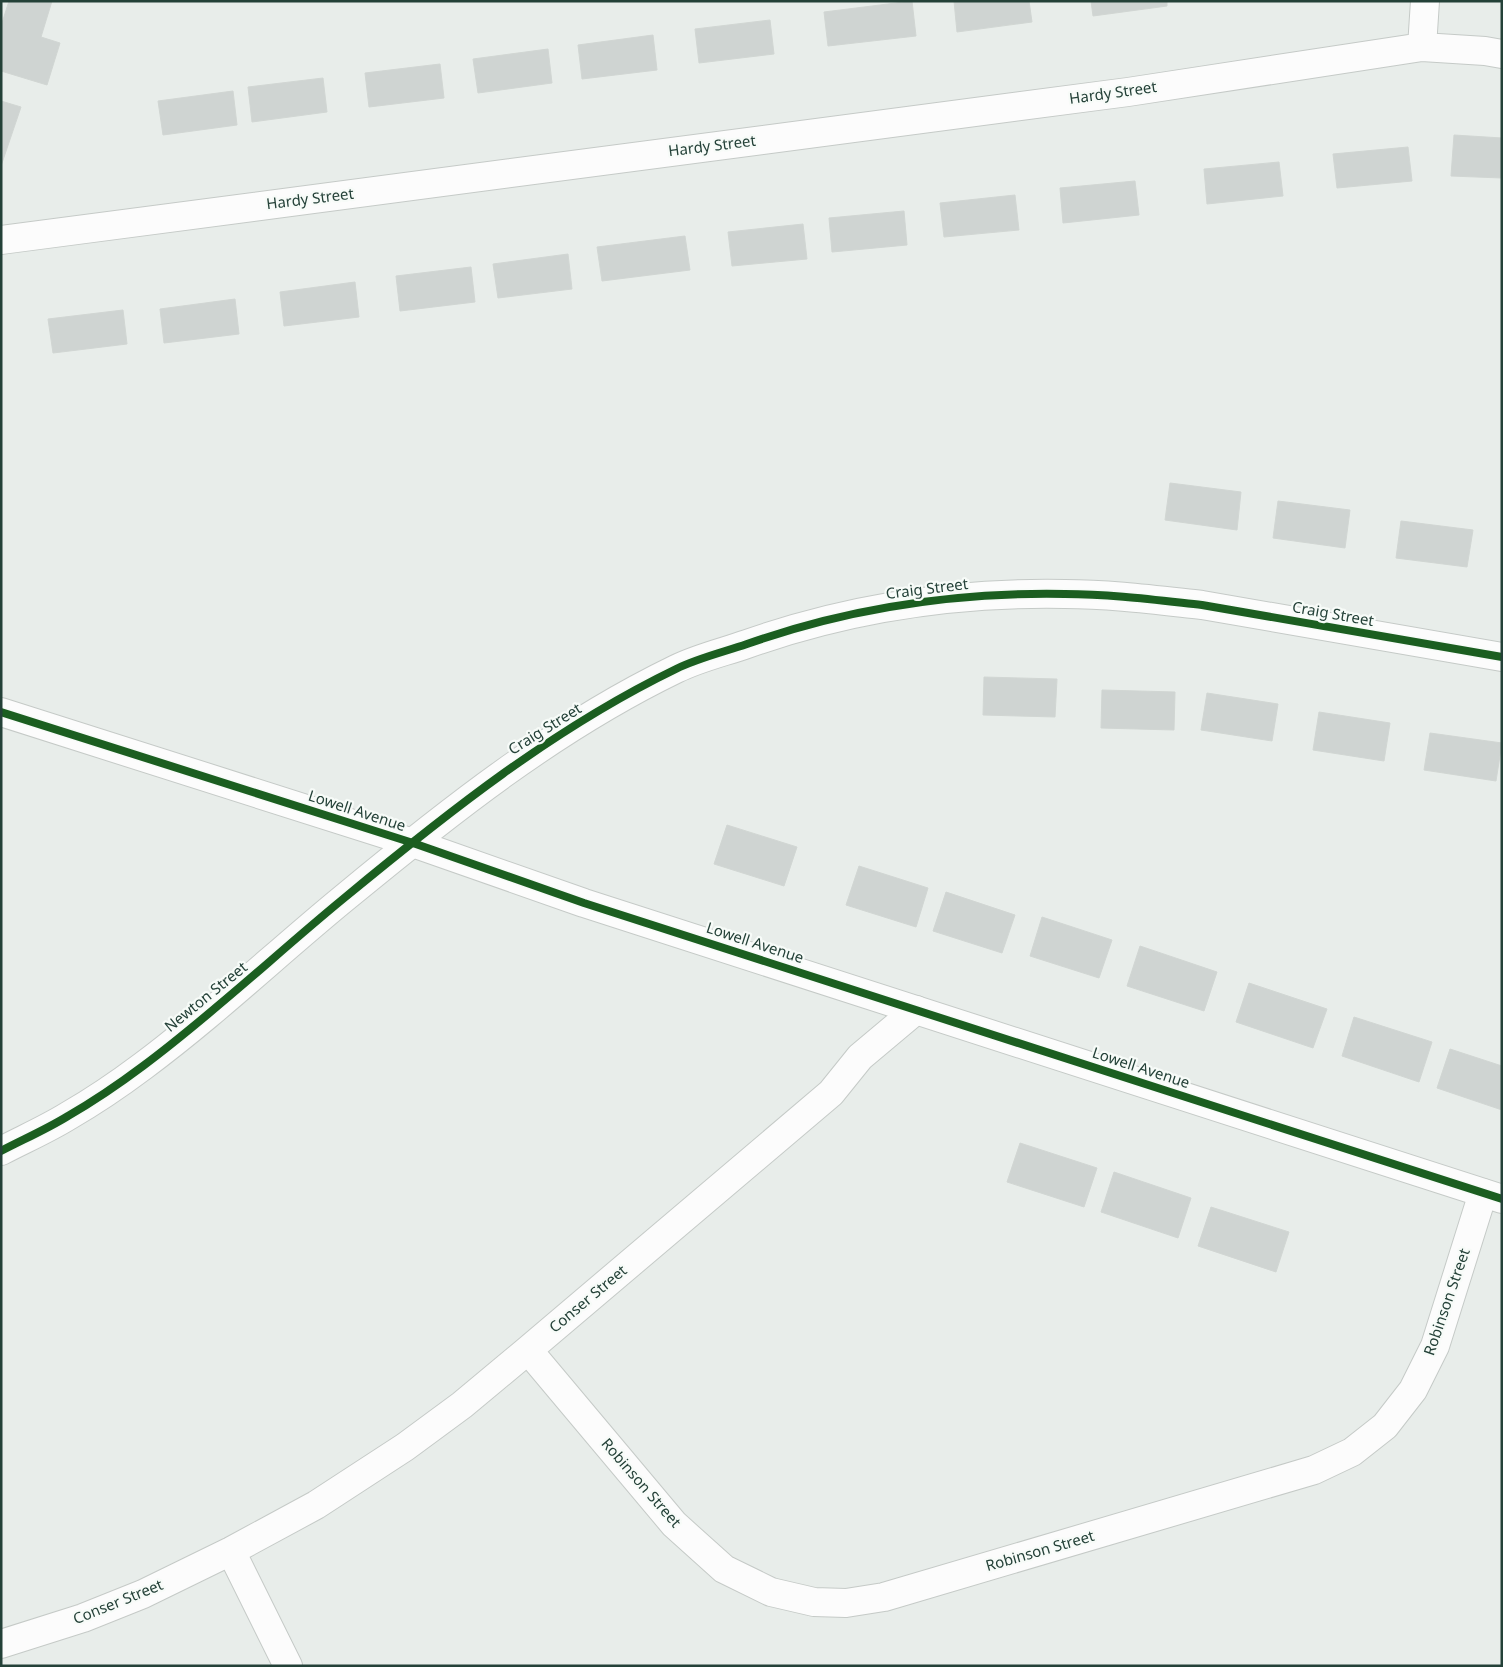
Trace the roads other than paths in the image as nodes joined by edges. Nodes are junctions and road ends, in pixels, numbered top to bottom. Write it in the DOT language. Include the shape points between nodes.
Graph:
graph roads {
  1 [pos="1425,1"];
  2 [pos="1422,47"];
  3 [pos="1502,54"];
  4 [pos="1,240"];
  5 [pos="1502,658"];
  6 [pos="1,712"];
  7 [pos="413,843"];
  8 [pos="916,1010"];
  9 [pos="1,1151"];
  10 [pos="1492,1196"];
  11 [pos="528,1350"];
  12 [pos="231,1550"];
  13 [pos="1,1644"];
  14 [pos="288,1666"];
  1 -- 2 [label="street"];
  2 -- 3 [label="street, Hardy Street"];
  2 -- 4 [label="street, Hardy Street" via="1128,92"];
  5 -- 7 [label="street, Craig Street" via="1158,600 1066,594 915,602 848,614 679,667 613,703 508,769"];
  6 -- 7 [label="street, Lowell Avenue"];
  7 -- 8 [label="street, Lowell Avenue"];
  7 -- 9 [label="street, Newton Street" via="142,1067 69,1116"];
  8 -- 10 [label="street, Lowell Avenue"];
  8 -- 11 [label="street, Conser Street" via="860,1058 831,1093"];
  10 -- 11 [label="street, Robinson Street" via="1435,1346 1413,1390 1385,1426 1352,1452 1314,1470 884,1597 846,1603 814,1602 771,1592 724,1569 674,1524"];
  11 -- 12 [label="street, Conser Street" via="405,1447 316,1505"];
  12 -- 13 [label="street, Conser Street" via="143,1594 83,1618"];
  12 -- 14 [label="street"];
}
